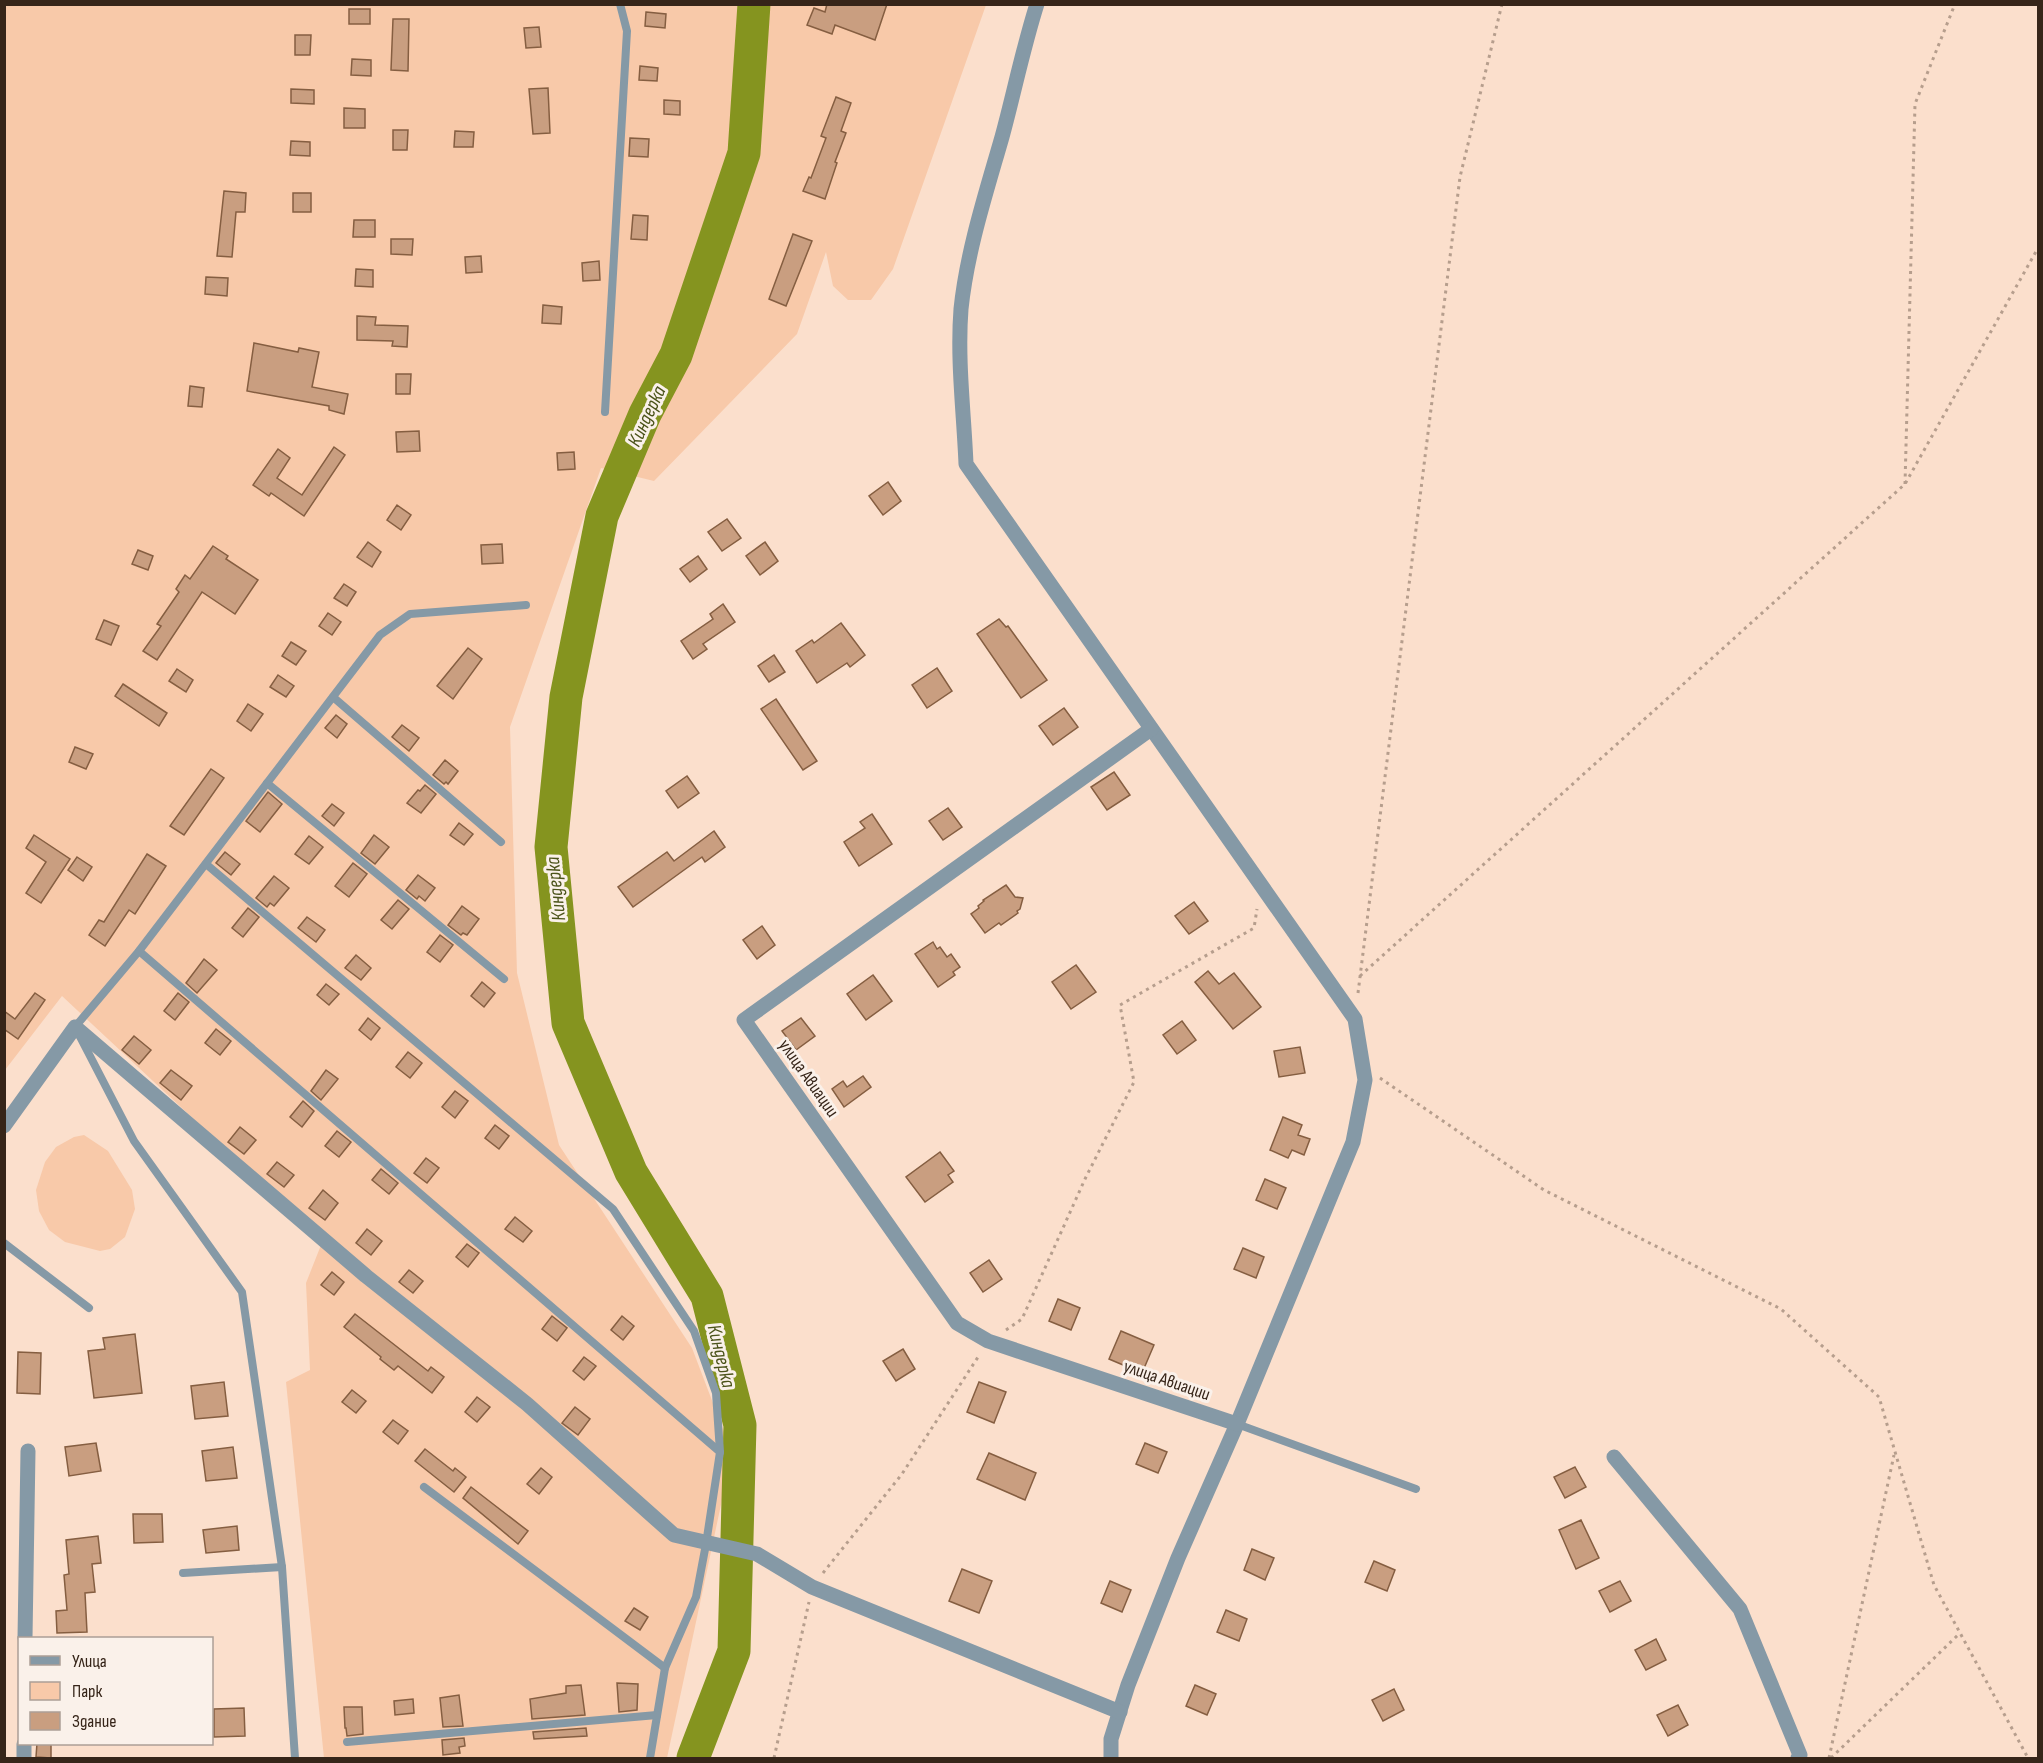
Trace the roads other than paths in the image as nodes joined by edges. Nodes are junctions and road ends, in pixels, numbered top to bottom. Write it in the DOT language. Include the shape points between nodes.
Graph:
graph roads {
  1 [pos="620,4"];
  2 [pos="1037,4"];
  3 [pos="604,412"];
  4 [pos="526,605"];
  5 [pos="333,697"];
  6 [pos="1151,729"];
  7 [pos="267,783"];
  8 [pos="501,842"];
  9 [pos="206,864"];
  10 [pos="139,951"];
  11 [pos="504,979"];
  12 [pos="75,1027"];
  13 [pos="4,1126"];
  14 [pos="4,1243"];
  15 [pos="89,1308"];
  16 [pos="1238,1424"];
  17 [pos="28,1451"];
  18 [pos="720,1452"];
  19 [pos="1614,1457"];
  20 [pos="424,1487"];
  21 [pos="1416,1489"];
  22 [pos="706,1544"];
  23 [pos="282,1567"];
  24 [pos="183,1573"];
  25 [pos="25,1637"];
  26 [pos="665,1668"];
  27 [pos="1120,1712"];
  28 [pos="657,1715"];
  29 [pos="347,1742"];
  30 [pos="294,1758"];
  31 [pos="650,1758"];
  32 [pos="1111,1758"];
  33 [pos="1798,1758"];
  1 -- 3 [label="lane" via="627,31"];
  2 -- 6 [label="street" via="975,234 961,310 966,464"];
  4 -- 5 [label="lane" via="410,614 380,635"];
  5 -- 7 [label="lane"];
  5 -- 8 [label="lane"];
  6 -- 16 [label="street" via="1355,1019 1365,1080 1353,1142"];
  6 -- 16 [label="street, улица Авиации" via="744,1020 957,1323 988,1341"];
  7 -- 9 [label="lane"];
  7 -- 11 [label="lane"];
  9 -- 10 [label="lane"];
  9 -- 18 [label="lane" via="613,1209 694,1331 716,1393"];
  10 -- 12 [label="lane"];
  10 -- 18 [label="lane"];
  12 -- 13 [label="street"];
  12 -- 22 [label="street" via="366,1276 526,1404 674,1535"];
  12 -- 23 [label="lane" via="134,1141 242,1292"];
  14 -- 15 [label="lane"];
  16 -- 21 [label="lane"];
  16 -- 27 [label="street" via="1178,1558"];
  17 -- 25 [label="street"];
  18 -- 22 [label="lane"];
  19 -- 33 [label="street" via="1740,1609"];
  20 -- 26 [label="lane"];
  22 -- 26 [label="lane" via="696,1597"];
  22 -- 27 [label="street" via="757,1554 812,1587"];
  23 -- 24 [label="lane"];
  23 -- 30 [label="lane"];
  26 -- 28 [label="lane"];
  27 -- 32 [label="street" via="1111,1739"];
  28 -- 29 [label="lane"];
  28 -- 31 [label="lane"];
}
